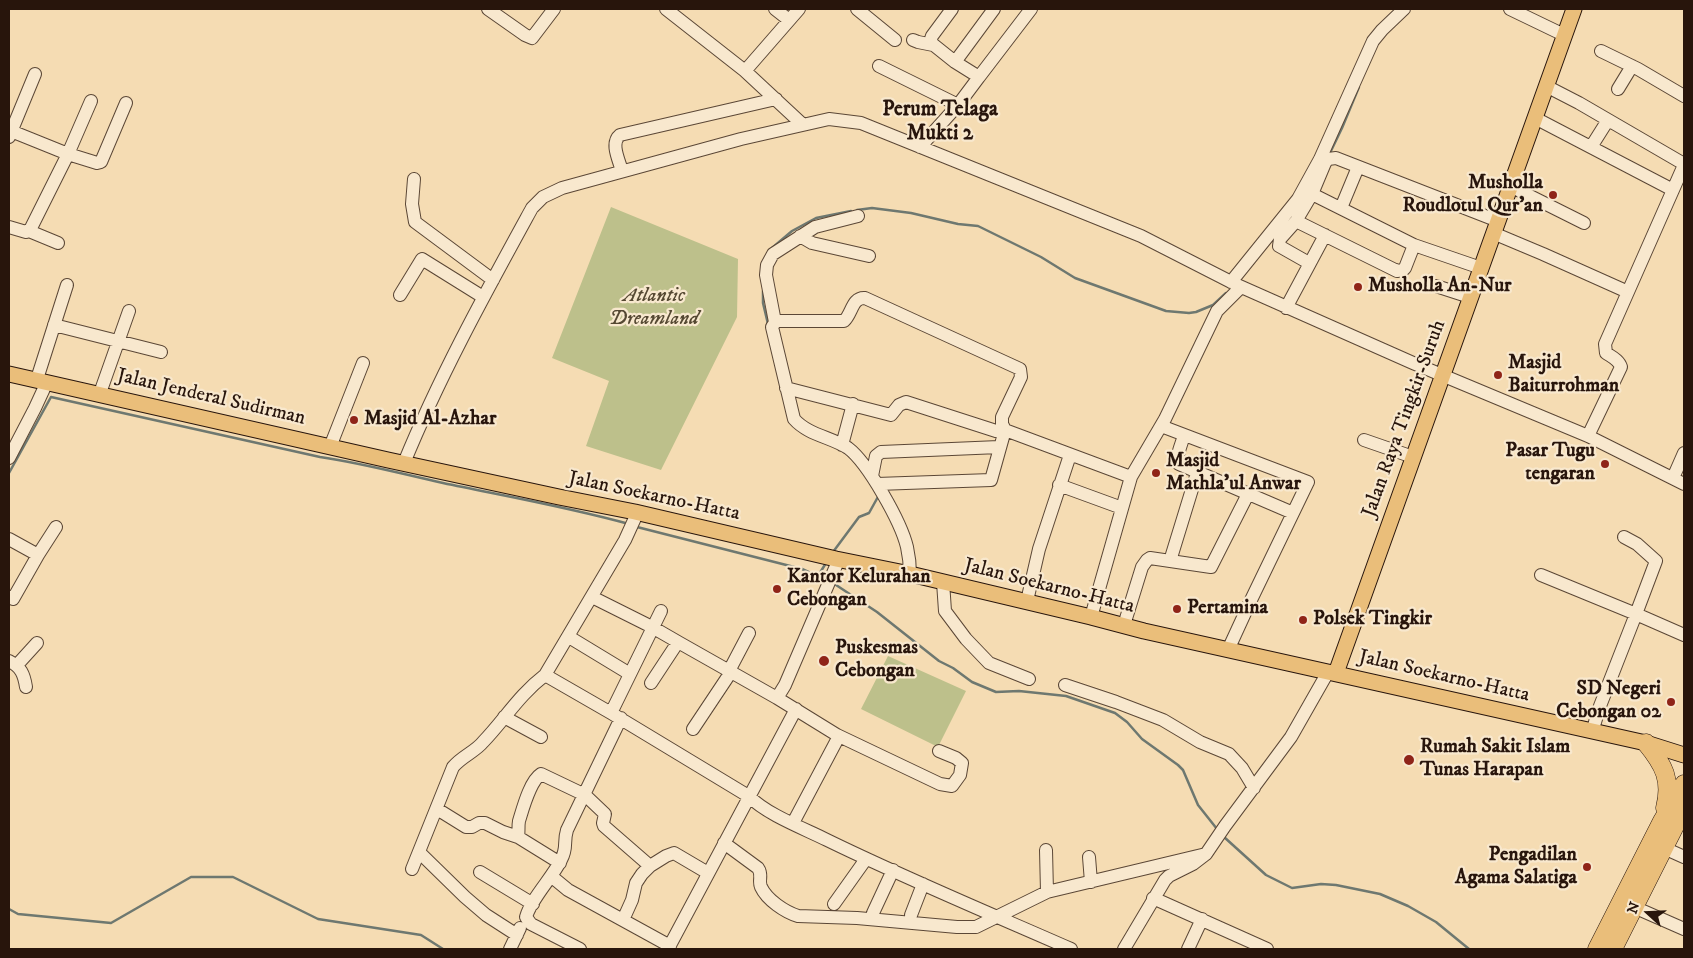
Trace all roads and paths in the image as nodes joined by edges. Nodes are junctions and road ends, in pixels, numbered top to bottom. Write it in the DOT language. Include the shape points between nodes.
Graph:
graph roads {
  1 [pos="488,9"];
  2 [pos="511,9"];
  3 [pos="554,9"];
  4 [pos="666,9"];
  5 [pos="775,9"];
  6 [pos="799,9"];
  7 [pos="857,9"];
  8 [pos="952,9"];
  9 [pos="994,9"];
  10 [pos="1031,9"];
  11 [pos="1404,9"];
  12 [pos="1510,9"];
  13 [pos="1574,9"];
  14 [pos="503,19"];
  15 [pos="789,20"];
  16 [pos="1564,35"];
  17 [pos="894,40"];
  18 [pos="913,40"];
  19 [pos="933,45"];
  20 [pos="1602,51"];
  21 [pos="955,62"];
  22 [pos="879,66"];
  23 [pos="1632,66"];
  24 [pos="745,71"];
  25 [pos="35,74"];
  26 [pos="979,77"];
  27 [pos="1546,86"];
  28 [pos="1618,89"];
  29 [pos="1684,96"];
  30 [pos="776,99"];
  31 [pos="91,101"];
  32 [pos="126,103"];
  33 [pos="958,105"];
  34 [pos="1535,118"];
  35 [pos="1608,120"];
  36 [pos="802,124"];
  37 [pos="10,134"];
  38 [pos="920,147"];
  39 [pos="1592,147"];
  40 [pos="68,154"];
  41 [pos="1684,164"];
  42 [pos="1358,167"];
  43 [pos="622,171"];
  44 [pos="414,179"];
  45 [pos="1510,186"];
  46 [pos="1678,188"];
  47 [pos="1304,200"];
  48 [pos="1341,208"];
  49 [pos="858,216"];
  50 [pos="1296,221"];
  51 [pos="1584,223"];
  52 [pos="9,226"];
  53 [pos="1496,227"];
  54 [pos="29,230"];
  55 [pos="1325,235"];
  56 [pos="800,236"];
  57 [pos="58,243"];
  58 [pos="1414,245"];
  59 [pos="868,256"];
  60 [pos="1309,263"];
  61 [pos="1481,268"];
  62 [pos="493,280"];
  63 [pos="67,285"];
  64 [pos="1236,285"];
  65 [pos="1436,286"];
  66 [pos="1628,292"];
  67 [pos="400,295"];
  68 [pos="484,297"];
  69 [pos="1470,297"];
  70 [pos="1286,308"];
  71 [pos="129,311"];
  72 [pos="774,322"];
  73 [pos="54,325"];
  74 [pos="118,342"];
  75 [pos="161,352"];
  76 [pos="363,363"];
  77 [pos="9,374"];
  78 [pos="1442,376"];
  79 [pos="42,380"];
  80 [pos="786,388"];
  81 [pos="100,393"];
  82 [pos="853,404"];
  83 [pos="1161,426"];
  84 [pos="1004,431"];
  85 [pos="1184,435"];
  86 [pos="1588,436"];
  87 [pos="1364,440"];
  88 [pos="842,445"];
  89 [pos="330,446"];
  90 [pos="999,447"];
  91 [pos="1684,453"];
  92 [pos="1070,455"];
  93 [pos="1413,457"];
  94 [pos="9,458"];
  95 [pos="404,463"];
  96 [pos="1198,473"];
  97 [pos="1131,477"];
  98 [pos="875,480"];
  99 [pos="1679,481"];
  100 [pos="1059,485"];
  101 [pos="1248,494"];
  102 [pos="1122,508"];
  103 [pos="1294,513"];
  104 [pos="635,515"];
  105 [pos="56,527"];
  106 [pos="1624,537"];
  107 [pos="9,539"];
  108 [pos="38,555"];
  109 [pos="833,558"];
  110 [pos="1170,561"];
  111 [pos="910,574"];
  112 [pos="1541,575"];
  113 [pos="943,582"];
  114 [pos="592,597"];
  115 [pos="1027,601"];
  116 [pos="10,602"];
  117 [pos="661,611"];
  118 [pos="1636,614"];
  119 [pos="1091,617"];
  120 [pos="1124,626"];
  121 [pos="652,627"];
  122 [pos="749,633"];
  123 [pos="1684,635"];
  124 [pos="569,637"];
  125 [pos="678,642"];
  126 [pos="37,643"];
  127 [pos="1228,650"];
  128 [pos="13,663"];
  129 [pos="730,671"];
  130 [pos="1332,673"];
  131 [pos="630,674"];
  132 [pos="545,675"];
  133 [pos="1030,679"];
  134 [pos="651,683"];
  135 [pos="1065,685"];
  136 [pos="26,687"];
  137 [pos="777,698"];
  138 [pos="796,709"];
  139 [pos="616,715"];
  140 [pos="504,717"];
  141 [pos="693,729"];
  142 [pos="1592,732"];
  143 [pos="837,735"];
  144 [pos="542,737"];
  145 [pos="1646,743"];
  146 [pos="938,751"];
  147 [pos="1684,755"];
  148 [pos="1684,784"];
  149 [pos="1254,788"];
  150 [pos="585,795"];
  151 [pos="750,796"];
  152 [pos="437,809"];
  153 [pos="1684,810"];
  154 [pos="1662,821"];
  155 [pos="793,823"];
  156 [pos="518,837"];
  157 [pos="724,843"];
  158 [pos="1664,848"];
  159 [pos="1046,850"];
  160 [pos="420,853"];
  161 [pos="1206,854"];
  162 [pos="1684,857"];
  163 [pos="1089,858"];
  164 [pos="866,859"];
  165 [pos="560,863"];
  166 [pos="650,866"];
  167 [pos="412,869"];
  168 [pos="892,870"];
  169 [pos="480,872"];
  170 [pos="708,873"];
  171 [pos="552,876"];
  172 [pos="1091,882"];
  173 [pos="923,884"];
  174 [pos="1047,892"];
  175 [pos="1153,898"];
  176 [pos="533,904"];
  177 [pos="834,904"];
  178 [pos="1629,904"];
  179 [pos="874,913"];
  180 [pos="911,915"];
  181 [pos="996,916"];
  182 [pos="526,917"];
  183 [pos="1202,919"];
  184 [pos="623,920"];
  185 [pos="1684,929"];
  186 [pos="517,935"];
  187 [pos="669,948"];
  188 [pos="510,949"];
  189 [pos="580,949"];
  190 [pos="1071,949"];
  191 [pos="1124,949"];
  192 [pos="1188,949"];
  193 [pos="1267,949"];
  194 [pos="1597,949"];
  195 [pos="1613,949"];
  1 -- 14 [label="street"];
  2 -- 14 [label="street"];
  3 -- 14 [label="street" via="532,38"];
  4 -- 24 [label="street"];
  5 -- 15 [label="street"];
  6 -- 15 [label="street"];
  7 -- 17 [label="street"];
  8 -- 19 [label="street" via="932,36 930,41"];
  9 -- 21 [label="street"];
  10 -- 26 [label="street"];
  11 -- 47 [label="street" via="1373,41"];
  12 -- 16 [label="street"];
  13 -- 16 [label="main road, Jalan Raya Tingkir-Suruh"];
  15 -- 24 [label="street"];
  16 -- 27 [label="main road, Jalan Raya Tingkir-Suruh"];
  18 -- 19 [label="street"];
  19 -- 21 [label="street"];
  20 -- 23 [label="street"];
  21 -- 26 [label="street"];
  22 -- 33 [label="street"];
  23 -- 28 [label="street"];
  23 -- 29 [label="street"];
  24 -- 30 [label="street"];
  25 -- 37 [label="street"];
  26 -- 33 [label="street"];
  27 -- 34 [label="main road, Jalan Raya Tingkir-Suruh"];
  27 -- 35 [label="street"];
  30 -- 36 [label="street"];
  30 -- 43 [label="street" via="620,135 615,146"];
  31 -- 40 [label="street"];
  32 -- 40 [label="street" via="101,162"];
  33 -- 38 [label="street"];
  34 -- 39 [label="street"];
  34 -- 45 [label="main road, Jalan Raya Tingkir-Suruh"];
  35 -- 39 [label="street"];
  35 -- 41 [label="street"];
  36 -- 38 [label="street" via="830,120 861,123"];
  36 -- 43 [label="street"];
  37 -- 40 [label="street"];
  38 -- 64 [label="street" via="1141,236"];
  39 -- 46 [label="street"];
  40 -- 54 [label="street"];
  41 -- 46 [label="street"];
  42 -- 47 [label="street" via="1336,158 1328,159"];
  42 -- 48 [label="street"];
  42 -- 53 [label="street"];
  43 -- 62 [label="street" via="562,188 543,197 532,208"];
  44 -- 62 [label="street" via="412,204 415,222"];
  45 -- 51 [label="street"];
  45 -- 53 [label="main road, Jalan Raya Tingkir-Suruh"];
  46 -- 66 [label="street"];
  47 -- 48 [label="street"];
  47 -- 50 [label="street"];
  47 -- 64 [label="street"];
  48 -- 58 [label="street"];
  49 -- 56 [label="street" via="815,227"];
  50 -- 55 [label="street"];
  50 -- 60 [label="street" via="1280,240 1279,246"];
  52 -- 54 [label="street" via="26,232"];
  53 -- 61 [label="main road, Jalan Raya Tingkir-Suruh"];
  53 -- 66 [label="street" via="1543,254"];
  54 -- 57 [label="street"];
  55 -- 58 [label="street" via="1400,272 1405,268"];
  55 -- 60 [label="street"];
  56 -- 59 [label="street" via="812,243"];
  56 -- 72 [label="street" via="773,254 767,266"];
  58 -- 61 [label="street"];
  60 -- 70 [label="street"];
  61 -- 69 [label="main road, Jalan Raya Tingkir-Suruh"];
  62 -- 68 [label="street"];
  63 -- 73 [label="street"];
  64 -- 70 [label="street"];
  64 -- 83 [label="street" via="1217,311"];
  65 -- 69 [label="street"];
  66 -- 86 [label="street" via="1604,350 1620,363 1620,367"];
  67 -- 68 [label="street" via="422,259"];
  68 -- 95 [label="street" via="452,356"];
  69 -- 78 [label="main road, Jalan Raya Tingkir-Suruh"];
  70 -- 78 [label="street"];
  71 -- 74 [label="street"];
  72 -- 80 [label="street" via="772,327"];
  72 -- 84 [label="street" via="844,321 861,297 1018,368 1021,377 1002,419"];
  73 -- 74 [label="street"];
  73 -- 79 [label="street"];
  74 -- 75 [label="street"];
  74 -- 81 [label="street"];
  76 -- 89 [label="street"];
  77 -- 79 [label="main road, Jalan Jenderal Sudirman"];
  78 -- 86 [label="street"];
  78 -- 93 [label="main road, Jalan Raya Tingkir-Suruh"];
  79 -- 81 [label="main road, Jalan Jenderal Sudirman"];
  79 -- 94 [label="street" via="35,408"];
  80 -- 82 [label="street"];
  80 -- 88 [label="street" via="797,422"];
  81 -- 89 [label="main road, Jalan Jenderal Sudirman"];
  82 -- 84 [label="street" via="891,415 906,402"];
  82 -- 88 [label="street"];
  83 -- 85 [label="street"];
  83 -- 97 [label="street"];
  84 -- 90 [label="street"];
  84 -- 92 [label="street"];
  85 -- 96 [label="street" via="1177,461"];
  85 -- 103 [label="street" via="1307,481"];
  86 -- 99 [label="street"];
  87 -- 93 [label="street"];
  88 -- 98 [label="street" via="856,455"];
  89 -- 95 [label="main road, Jalan Jenderal Sudirman"];
  90 -- 98 [label="street" via="881,452 876,456"];
  90 -- 98 [label="street" via="991,480"];
  91 -- 99 [label="street"];
  92 -- 97 [label="street"];
  92 -- 100 [label="street"];
  93 -- 130 [label="main road, Jalan Raya Tingkir-Suruh"];
  95 -- 104 [label="main road, Jalan Soekarno-Hatta"];
  96 -- 101 [label="street"];
  96 -- 110 [label="street"];
  97 -- 102 [label="street"];
  98 -- 111 [label="street" via="904,537"];
  100 -- 102 [label="street"];
  100 -- 115 [label="street"];
  101 -- 103 [label="street"];
  101 -- 110 [label="street" via="1212,566"];
  102 -- 119 [label="street"];
  103 -- 127 [label="street"];
  104 -- 109 [label="main road, Jalan Soekarno-Hatta"];
  104 -- 114 [label="street" via="625,540"];
  105 -- 108 [label="street"];
  106 -- 118 [label="street" via="1656,561"];
  107 -- 108 [label="street"];
  108 -- 116 [label="street"];
  109 -- 111 [label="main road, Jalan Soekarno-Hatta"];
  109 -- 137 [label="street" via="829,584"];
  110 -- 120 [label="street" via="1149,558 1144,562"];
  111 -- 113 [label="main road, Jalan Soekarno-Hatta"];
  112 -- 118 [label="street"];
  113 -- 115 [label="main road, Jalan Soekarno-Hatta"];
  113 -- 133 [label="street" via="945,611 966,638 990,663"];
  114 -- 121 [label="street"];
  114 -- 124 [label="street"];
  115 -- 119 [label="main road, Jalan Soekarno-Hatta"];
  117 -- 121 [label="street"];
  118 -- 123 [label="street"];
  118 -- 142 [label="street"];
  119 -- 120 [label="main road, Jalan Soekarno-Hatta"];
  120 -- 127 [label="main road, Jalan Soekarno-Hatta"];
  121 -- 125 [label="street"];
  121 -- 131 [label="street"];
  122 -- 129 [label="street"];
  124 -- 131 [label="street"];
  124 -- 132 [label="street"];
  125 -- 129 [label="street"];
  125 -- 134 [label="street"];
  126 -- 128 [label="street" via="24,659"];
  127 -- 130 [label="main road, Jalan Soekarno-Hatta"];
  128 -- 136 [label="street" via="24,676"];
  129 -- 137 [label="street"];
  129 -- 141 [label="street"];
  130 -- 142 [label="main road, Jalan Soekarno-Hatta"];
  130 -- 149 [label="street" via="1291,738"];
  131 -- 139 [label="street"];
  132 -- 139 [label="street"];
  132 -- 140 [label="street" via="528,688"];
  135 -- 149 [label="street" via="1163,720 1200,742 1229,754"];
  137 -- 138 [label="street"];
  138 -- 143 [label="street"];
  138 -- 151 [label="street"];
  139 -- 150 [label="street"];
  139 -- 151 [label="street"];
  140 -- 144 [label="street"];
  140 -- 152 [label="street" via="483,743 453,766"];
  142 -- 145 [label="main road, Jalan Soekarno-Hatta"];
  143 -- 146 [label="street" via="940,784 952,786 960,775 962,763"];
  143 -- 155 [label="street" via="838,740"];
  145 -- 147 [label="main road, Jalan Soekarno-Hatta"];
  145 -- 154 [label="highway" via="1668,781"];
  148 -- 154 [label="highway"];
  149 -- 161 [label="street"];
  150 -- 156 [label="street" via="541,774 524,806"];
  150 -- 165 [label="street" via="567,830 566,850"];
  150 -- 166 [label="street" via="605,814 604,826"];
  151 -- 155 [label="street"];
  151 -- 157 [label="street"];
  152 -- 156 [label="street" via="466,826 485,823"];
  152 -- 160 [label="street"];
  153 -- 158 [label="highway"];
  154 -- 178 [label="highway"];
  155 -- 164 [label="street"];
  156 -- 165 [label="street"];
  157 -- 170 [label="street"];
  157 -- 181 [label="street" via="758,868 761,887 789,914 957,927 976,927"];
  158 -- 162 [label="street"];
  158 -- 178 [label="highway"];
  159 -- 174 [label="street"];
  160 -- 167 [label="street"];
  160 -- 186 [label="street" via="486,915"];
  161 -- 172 [label="street"];
  161 -- 175 [label="street" via="1169,876"];
  163 -- 172 [label="street"];
  164 -- 168 [label="street"];
  164 -- 177 [label="street"];
  165 -- 171 [label="street"];
  166 -- 170 [label="street" via="674,853"];
  166 -- 184 [label="street" via="636,883"];
  168 -- 173 [label="street"];
  168 -- 179 [label="street"];
  169 -- 176 [label="street"];
  170 -- 187 [label="street"];
  171 -- 176 [label="street"];
  171 -- 184 [label="street" via="568,890"];
  172 -- 174 [label="street"];
  173 -- 180 [label="street"];
  173 -- 181 [label="street"];
  174 -- 181 [label="street"];
  175 -- 183 [label="street"];
  175 -- 191 [label="street"];
  176 -- 182 [label="street"];
  178 -- 185 [label="street"];
  178 -- 194 [label="highway"];
  178 -- 195 [label="highway"];
  181 -- 190 [label="street"];
  182 -- 186 [label="street"];
  182 -- 189 [label="street" via="531,924"];
  183 -- 192 [label="street"];
  183 -- 193 [label="street"];
  184 -- 187 [label="street"];
  186 -- 188 [label="street"];
}
